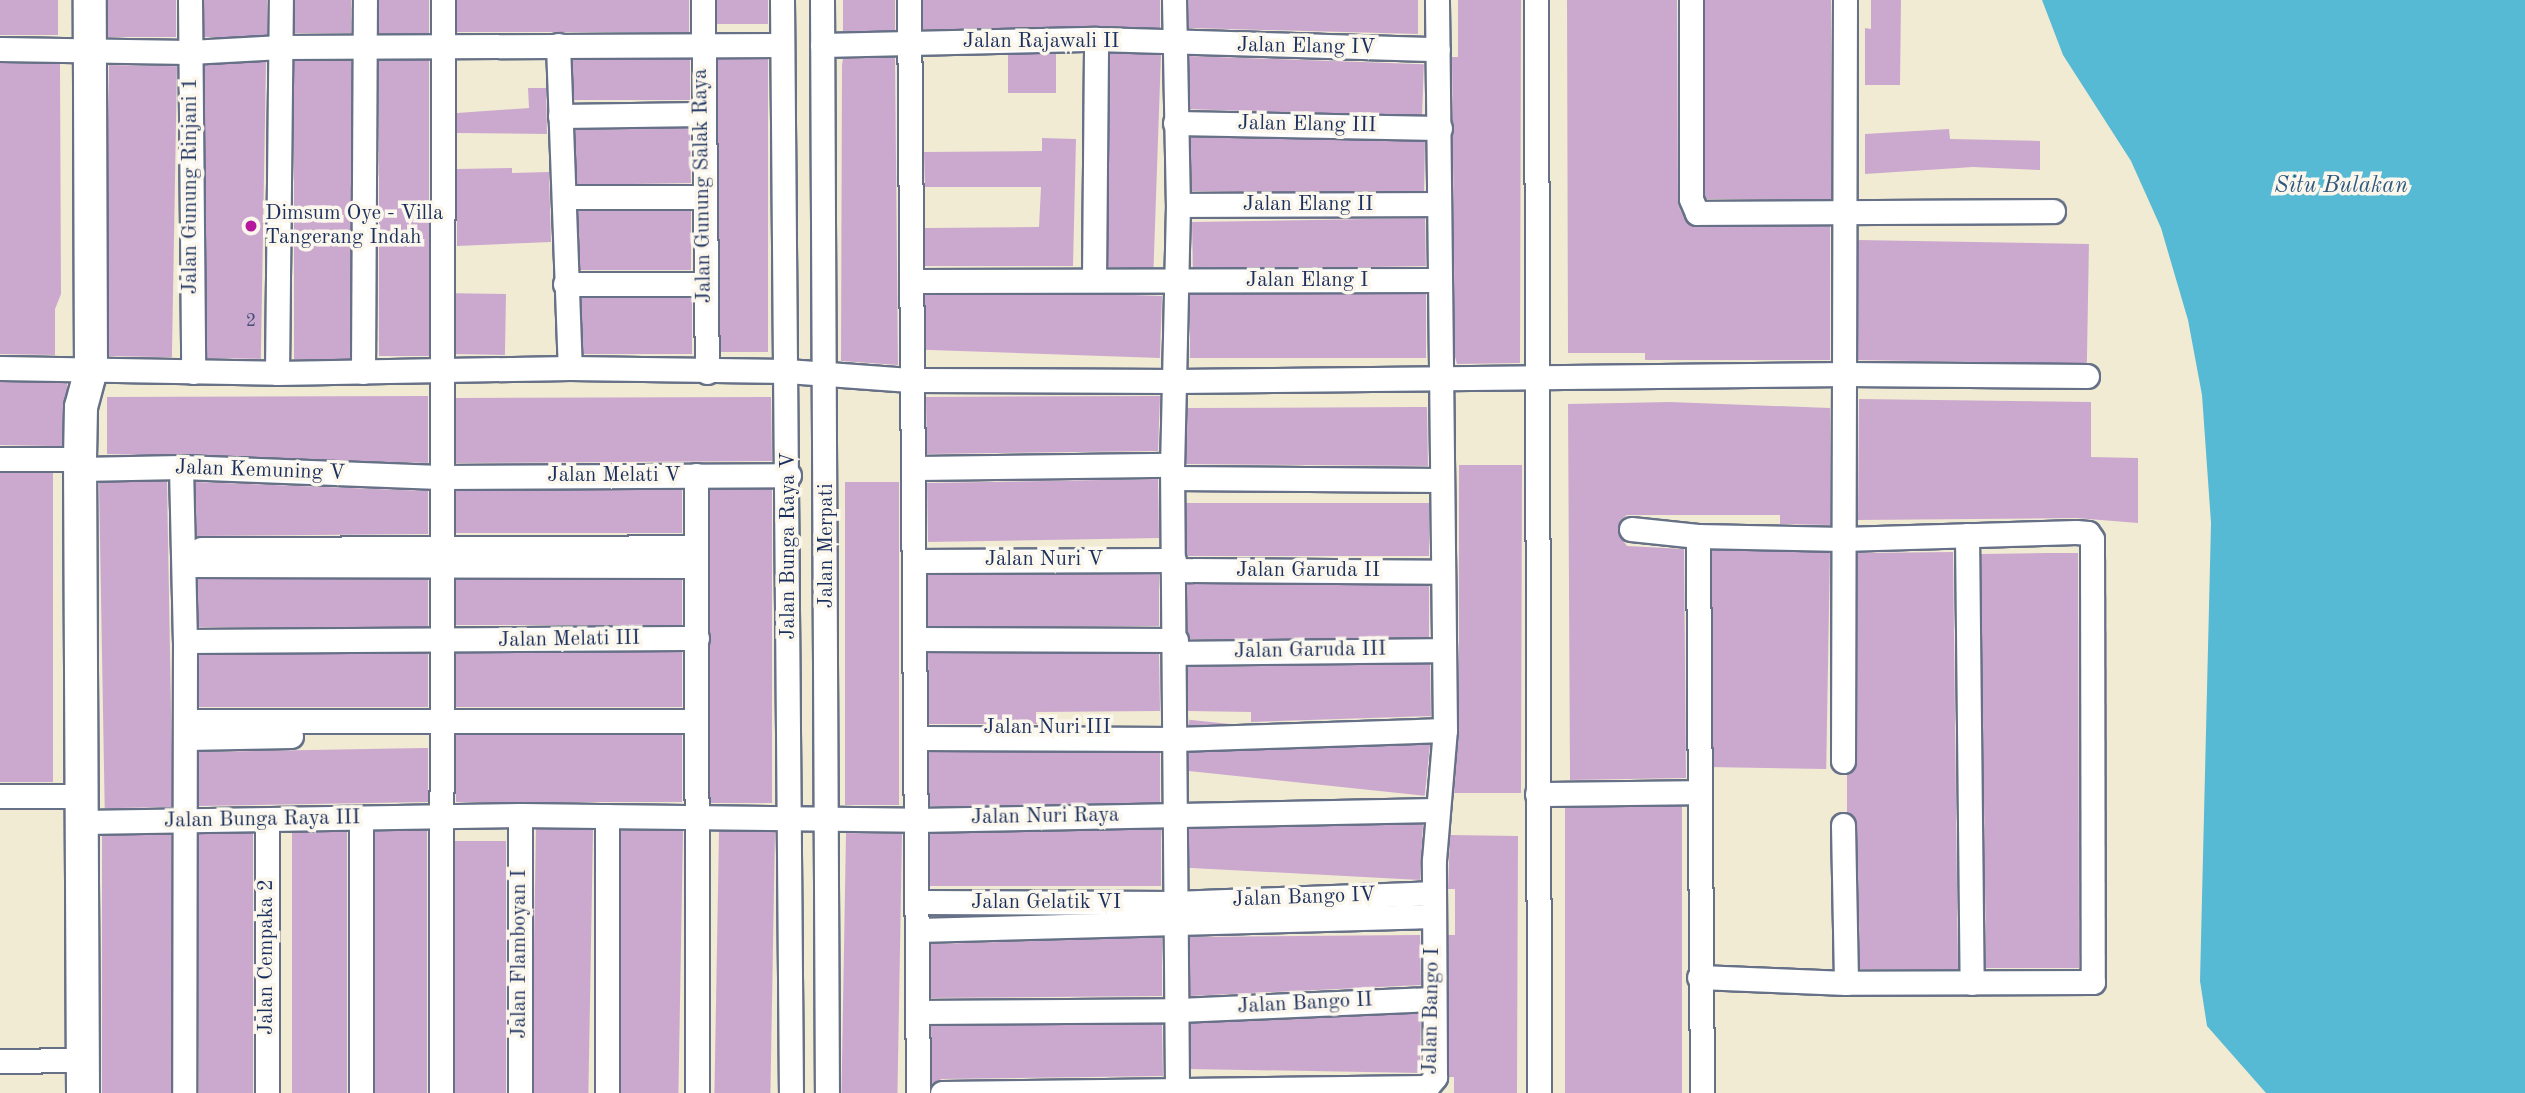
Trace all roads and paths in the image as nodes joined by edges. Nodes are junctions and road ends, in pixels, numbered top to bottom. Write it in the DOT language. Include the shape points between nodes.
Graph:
graph roads {
  1 [pos="71,0"];
  2 [pos="90,0"];
  3 [pos="190,0"];
  4 [pos="281,0"];
  5 [pos="365,0"];
  6 [pos="443,0"];
  7 [pos="703,0"];
  8 [pos="782,0"];
  9 [pos="822,0"];
  10 [pos="909,0"];
  11 [pos="1174,0"];
  12 [pos="1437,0"];
  13 [pos="1535,0"];
  14 [pos="1692,0"];
  15 [pos="1845,0"];
  16 [pos="1096,39"];
  17 [pos="908,43"];
  18 [pos="1174,44"];
  19 [pos="443,45"];
  20 [pos="558,45"];
  21 [pos="702,45"];
  22 [pos="782,45"];
  23 [pos="822,45"];
  24 [pos="365,46"];
  25 [pos="281,47"];
  26 [pos="0,48"];
  27 [pos="80,49"];
  28 [pos="1438,49"];
  29 [pos="190,52"];
  30 [pos="702,114"];
  31 [pos="560,116"];
  32 [pos="1175,123"];
  33 [pos="1440,128"];
  34 [pos="564,197"];
  35 [pos="704,197"];
  36 [pos="1439,204"];
  37 [pos="1178,205"];
  38 [pos="2053,211"];
  39 [pos="1847,214"];
  40 [pos="1094,280"];
  41 [pos="1439,280"];
  42 [pos="912,281"];
  43 [pos="1175,281"];
  44 [pos="565,284"];
  45 [pos="703,284"];
  46 [pos="0,368"];
  47 [pos="570,368"];
  48 [pos="81,369"];
  49 [pos="442,370"];
  50 [pos="787,371"];
  51 [pos="193,372"];
  52 [pos="363,372"];
  53 [pos="707,372"];
  54 [pos="277,373"];
  55 [pos="826,374"];
  56 [pos="1846,374"];
  57 [pos="2087,376"];
  58 [pos="910,380"];
  59 [pos="1439,380"];
  60 [pos="1538,380"];
  61 [pos="1175,382"];
  62 [pos="0,459"];
  63 [pos="80,464"];
  64 [pos="181,467"];
  65 [pos="913,468"];
  66 [pos="1172,471"];
  67 [pos="696,475"];
  68 [pos="789,475"];
  69 [pos="439,477"];
  70 [pos="1442,480"];
  71 [pos="1631,529"];
  72 [pos="1967,535"];
  73 [pos="1698,536"];
  74 [pos="1843,539"];
  75 [pos="914,555"];
  76 [pos="696,556"];
  77 [pos="184,557"];
  78 [pos="441,557"];
  79 [pos="1174,559"];
  80 [pos="1442,572"];
  81 [pos="697,638"];
  82 [pos="916,639"];
  83 [pos="185,641"];
  84 [pos="442,641"];
  85 [pos="1177,646"];
  86 [pos="1444,650"];
  87 [pos="696,727"];
  88 [pos="185,730"];
  89 [pos="442,730"];
  90 [pos="1445,730"];
  91 [pos="918,733"];
  92 [pos="1176,733"];
  93 [pos="1843,761"];
  94 [pos="1699,792"];
  95 [pos="1538,794"];
  96 [pos="0,796"];
  97 [pos="82,809"];
  98 [pos="1436,810"];
  99 [pos="1173,814"];
  100 [pos="520,815"];
  101 [pos="607,816"];
  102 [pos="695,816"];
  103 [pos="442,817"];
  104 [pos="360,818"];
  105 [pos="829,818"];
  106 [pos="790,819"];
  107 [pos="917,820"];
  108 [pos="273,821"];
  109 [pos="183,822"];
  110 [pos="1843,825"];
  111 [pos="1434,893"];
  112 [pos="273,897"];
  113 [pos="918,902"];
  114 [pos="1174,915"];
  115 [pos="1433,916"];
  116 [pos="918,930"];
  117 [pos="1699,977"];
  118 [pos="1846,983"];
  119 [pos="1972,983"];
  120 [pos="1432,999"];
  121 [pos="1178,1010"];
  122 [pos="917,1012"];
  123 [pos="83,1060"];
  124 [pos="0,1061"];
  125 [pos="971,1092"];
  126 [pos="1177,1092"];
  127 [pos="83,1093"];
  128 [pos="184,1093"];
  129 [pos="267,1093"];
  130 [pos="280,1093"];
  131 [pos="361,1093"];
  132 [pos="442,1093"];
  133 [pos="520,1093"];
  134 [pos="607,1093"];
  135 [pos="698,1093"];
  136 [pos="791,1093"];
  137 [pos="827,1093"];
  138 [pos="918,1093"];
  139 [pos="942,1093"];
  140 [pos="1539,1093"];
  141 [pos="1702,1093"];
  1 -- 27 [label="main road"];
  2 -- 27 [label="main road"];
  3 -- 29 [label="street, Jalan Gunung Rinjani 1"];
  4 -- 25 [label="street"];
  5 -- 24 [label="street"];
  6 -- 19 [label="street"];
  7 -- 21 [label="street, Jalan Gunung Salak Raya"];
  8 -- 22 [label="street, Jalan Bunga Raya V"];
  9 -- 23 [label="street, Jalan Merpati"];
  10 -- 17 [label="street"];
  11 -- 18 [label="street"];
  12 -- 28 [label="street, Jalan Bango I"];
  13 -- 60 [label="street"];
  14 -- 39 [label="street" via="1691,199 1697,214"];
  15 -- 39 [label="street"];
  16 -- 17 [label="street, Jalan Rajawali II"];
  16 -- 18 [label="street, Jalan Rajawali II"];
  16 -- 40 [label="street"];
  17 -- 23 [label="street, Jalan Rajawali II"];
  17 -- 42 [label="street"];
  18 -- 28 [label="street, Jalan Elang IV"];
  18 -- 32 [label="street"];
  19 -- 20 [label="street"];
  19 -- 24 [label="street"];
  19 -- 49 [label="street"];
  20 -- 21 [label="street"];
  20 -- 31 [label="street"];
  21 -- 22 [label="street"];
  21 -- 30 [label="street, Jalan Gunung Salak Raya"];
  22 -- 50 [label="street, Jalan Bunga Raya V"];
  23 -- 55 [label="street, Jalan Merpati"];
  24 -- 25 [label="street"];
  24 -- 52 [label="street"];
  25 -- 29 [label="street"];
  25 -- 54 [label="street"];
  26 -- 27 [label="street"];
  27 -- 29 [label="street"];
  27 -- 48 [label="main road"];
  28 -- 33 [label="street, Jalan Bango I"];
  29 -- 51 [label="street, Jalan Gunung Rinjani 1"];
  30 -- 31 [label="street"];
  30 -- 35 [label="street, Jalan Gunung Salak Raya"];
  31 -- 34 [label="street"];
  32 -- 33 [label="street, Jalan Elang III"];
  32 -- 37 [label="street"];
  33 -- 36 [label="street, Jalan Bango I"];
  34 -- 35 [label="street"];
  34 -- 44 [label="street"];
  35 -- 45 [label="street, Jalan Gunung Salak Raya"];
  36 -- 37 [label="street, Jalan Elang II"];
  36 -- 41 [label="street, Jalan Bango I"];
  37 -- 43 [label="street"];
  38 -- 39 [label="street"];
  39 -- 56 [label="street"];
  40 -- 42 [label="street, Jalan Elang I"];
  40 -- 43 [label="street, Jalan Elang I"];
  41 -- 43 [label="street, Jalan Elang I"];
  41 -- 59 [label="street, Jalan Bango I"];
  42 -- 58 [label="street"];
  43 -- 61 [label="street"];
  44 -- 45 [label="street"];
  44 -- 47 [label="street"];
  45 -- 53 [label="street, Jalan Gunung Salak Raya"];
  46 -- 48 [label="street"];
  47 -- 49 [label="street"];
  47 -- 53 [label="street"];
  48 -- 51 [label="street"];
  48 -- 63 [label="main road"];
  49 -- 52 [label="street"];
  49 -- 69 [label="street"];
  50 -- 53 [label="street"];
  50 -- 55 [label="street"];
  50 -- 68 [label="street, Jalan Bunga Raya V"];
  51 -- 54 [label="street"];
  52 -- 54 [label="street"];
  55 -- 58 [label="street"];
  55 -- 105 [label="street, Jalan Merpati"];
  56 -- 57 [label="street"];
  56 -- 60 [label="street"];
  56 -- 74 [label="street"];
  58 -- 61 [label="street"];
  58 -- 65 [label="street"];
  59 -- 60 [label="street"];
  59 -- 61 [label="street"];
  59 -- 70 [label="street, Jalan Bango I"];
  60 -- 95 [label="street"];
  61 -- 66 [label="street"];
  62 -- 63 [label="street, Jalan Kemuning V"];
  63 -- 64 [label="street, Jalan Kemuning V"];
  63 -- 97 [label="main road"];
  64 -- 69 [label="street, Jalan Kemuning V"];
  64 -- 77 [label="street"];
  65 -- 66 [label="street"];
  65 -- 75 [label="street"];
  66 -- 70 [label="street"];
  66 -- 79 [label="street"];
  67 -- 68 [label="street, Jalan Melati V"];
  67 -- 69 [label="street, Jalan Melati V"];
  67 -- 76 [label="street"];
  68 -- 106 [label="street, Jalan Bunga Raya V"];
  69 -- 78 [label="street"];
  70 -- 80 [label="street, Jalan Bango I"];
  71 -- 73 [label="street"];
  72 -- 74 [label="street"];
  72 -- 119 [label="street"];
  72 -- 119 [label="street" via="2076,532 2088,533 2092,539 2095,979"];
  73 -- 74 [label="street"];
  73 -- 94 [label="street"];
  74 -- 93 [label="street"];
  75 -- 79 [label="street, Jalan Garuda II"];
  75 -- 82 [label="street"];
  76 -- 78 [label="street"];
  76 -- 81 [label="street"];
  77 -- 78 [label="street"];
  77 -- 83 [label="street"];
  78 -- 84 [label="street"];
  79 -- 80 [label="street, Jalan Garuda II"];
  79 -- 85 [label="street"];
  80 -- 86 [label="street, Jalan Bango I"];
  81 -- 84 [label="street, Jalan Melati III"];
  81 -- 87 [label="street"];
  82 -- 85 [label="street, Jalan Garuda III"];
  82 -- 91 [label="street"];
  83 -- 84 [label="street, Jalan Melati III"];
  83 -- 88 [label="street"];
  84 -- 89 [label="street"];
  85 -- 86 [label="street, Jalan Garuda III"];
  85 -- 92 [label="street"];
  86 -- 90 [label="street, Jalan Bango I"];
  87 -- 89 [label="street"];
  87 -- 102 [label="street"];
  88 -- 89 [label="street"];
  88 -- 109 [label="street"];
  89 -- 103 [label="street"];
  90 -- 92 [label="street, Jalan Nuri III"];
  90 -- 98 [label="street, Jalan Bango I"];
  91 -- 92 [label="street, Jalan Nuri III"];
  91 -- 107 [label="street"];
  92 -- 99 [label="street"];
  94 -- 95 [label="street"];
  94 -- 117 [label="street"];
  95 -- 140 [label="street"];
  96 -- 97 [label="street, Jalan Bunga Raya III"];
  97 -- 109 [label="street, Jalan Bunga Raya III"];
  97 -- 123 [label="main road"];
  98 -- 99 [label="street, Jalan Nuri Raya"];
  98 -- 111 [label="street, Jalan Bango I"];
  99 -- 107 [label="street, Jalan Nuri Raya"];
  99 -- 114 [label="street"];
  100 -- 101 [label="street, Jalan Bunga Raya III"];
  100 -- 103 [label="street, Jalan Bunga Raya III"];
  100 -- 133 [label="street, Jalan Flamboyan I"];
  101 -- 102 [label="street, Jalan Bunga Raya III"];
  101 -- 134 [label="street"];
  102 -- 106 [label="street, Jalan Nuri Raya"];
  102 -- 135 [label="street"];
  103 -- 104 [label="street, Jalan Bunga Raya III"];
  103 -- 132 [label="street"];
  104 -- 108 [label="street, Jalan Bunga Raya III"];
  104 -- 131 [label="street"];
  105 -- 106 [label="street, Jalan Nuri Raya"];
  105 -- 107 [label="street, Jalan Nuri Raya"];
  105 -- 137 [label="street, Jalan Merpati"];
  106 -- 136 [label="street, Jalan Bunga Raya V"];
  107 -- 113 [label="street"];
  108 -- 109 [label="street, Jalan Bunga Raya III"];
  108 -- 112 [label="street, Jalan Cempaka 2"];
  109 -- 128 [label="street"];
  110 -- 118 [label="street"];
  111 -- 114 [label="street, Jalan Bango IV"];
  111 -- 115 [label="street, Jalan Bango I"];
  112 -- 129 [label="street, Jalan Cempaka 2"];
  112 -- 130 [label="street, Jalan Cempaka 2"];
  113 -- 114 [label="street, Jalan Gelatik VI"];
  113 -- 116 [label="street"];
  114 -- 115 [label="street"];
  114 -- 116 [label="street"];
  114 -- 121 [label="street"];
  115 -- 120 [label="street, Jalan Bango I"];
  116 -- 122 [label="street"];
  117 -- 118 [label="street"];
  117 -- 141 [label="street"];
  118 -- 119 [label="street"];
  120 -- 121 [label="street, Jalan Bango II"];
  120 -- 126 [label="street, Jalan Bango I" via="1435,1077 1427,1087"];
  121 -- 122 [label="street, Jalan Bango II"];
  121 -- 126 [label="street"];
  122 -- 138 [label="street"];
  123 -- 124 [label="street"];
  123 -- 127 [label="main road"];
  125 -- 126 [label="street"];
  125 -- 139 [label="street"];
}
